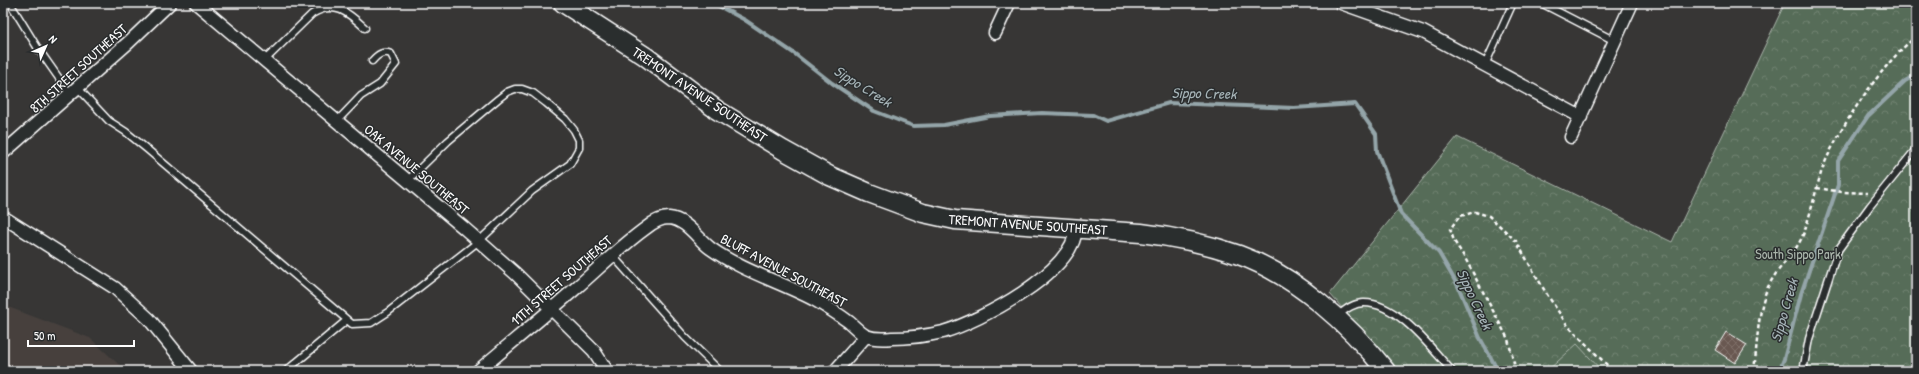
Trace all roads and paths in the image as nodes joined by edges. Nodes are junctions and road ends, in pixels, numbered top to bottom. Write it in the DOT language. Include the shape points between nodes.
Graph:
graph roads {
  1 [pos="10,3"];
  2 [pos="170,3"];
  3 [pos="196,3"];
  4 [pos="564,3"];
  5 [pos="1009,3"];
  6 [pos="1341,3"];
  7 [pos="1513,3"];
  8 [pos="1541,3"];
  9 [pos="1632,3"];
  10 [pos="365,28"];
  11 [pos="995,33"];
  12 [pos="1916,37"];
  13 [pos="1615,41"];
  14 [pos="265,60"];
  15 [pos="372,60"];
  16 [pos="1485,65"];
  17 [pos="74,91"];
  18 [pos="1581,117"];
  19 [pos="337,121"];
  20 [pos="1571,137"];
  21 [pos="1916,149"];
  22 [pos="3,153"];
  23 [pos="408,180"];
  24 [pos="1817,188"];
  25 [pos="1871,192"];
  26 [pos="3,217"];
  27 [pos="668,218"];
  28 [pos="1076,228"];
  29 [pos="479,241"];
  30 [pos="613,256"];
  31 [pos="552,308"];
  32 [pos="1335,317"];
  33 [pos="347,320"];
  34 [pos="866,336"];
  35 [pos="191,371"];
  36 [pos="286,371"];
  37 [pos="478,371"];
  38 [pos="607,371"];
  39 [pos="720,371"];
  40 [pos="836,371"];
  41 [pos="1386,371"];
  42 [pos="1452,371"];
  43 [pos="1516,371"];
  44 [pos="1614,371"];
  45 [pos="1754,371"];
  46 [pos="1803,371"];
  1 -- 17 [label="lane" via="41,53"];
  2 -- 17 [label="street, 8TH STREET SOUTHEAST"];
  3 -- 14 [label="street, OAK AVENUE SOUTHEAST"];
  4 -- 28 [label="street, TREMONT AVENUE SOUTHEAST" via="644,56 717,110 843,182 923,213 956,220"];
  5 -- 11 [label="street"];
  6 -- 16 [label="street" via="1423,32"];
  7 -- 16 [label="lane"];
  8 -- 13 [label="lane"];
  9 -- 13 [label="street"];
  10 -- 14 [label="lane" via="348,12 326,4 312,14"];
  12 -- 24 [label="path" via="1860,100 1840,133 1821,172"];
  13 -- 18 [label="street"];
  14 -- 19 [label="street, OAK AVENUE SOUTHEAST"];
  15 -- 19 [label="lane" via="385,52 391,54 396,64 380,84 361,96"];
  16 -- 18 [label="street"];
  17 -- 22 [label="street, 8TH STREET SOUTHEAST"];
  17 -- 33 [label="lane" via="126,132"];
  18 -- 20 [label="street"];
  19 -- 23 [label="street, OAK AVENUE SOUTHEAST"];
  21 -- 46 [label="lane" via="1838,250 1809,339"];
  23 -- 29 [label="street, OAK AVENUE SOUTHEAST"];
  23 -- 29 [label="lane" via="448,140 507,92 522,89 533,93 556,111 574,130 579,140 575,157 562,172 518,203"];
  24 -- 25 [label="path" via="1842,192"];
  24 -- 45 [label="path" via="1799,244 1769,284 1762,304"];
  26 -- 35 [label="street" via="88,270 130,300 149,319"];
  27 -- 30 [label="street, 11TH STREET SOUTHEAST" via="647,227"];
  27 -- 34 [label="street, BLUFF AVENUE SOUTHEAST" via="685,225 721,256 814,300 832,310"];
  28 -- 32 [label="street, TREMONT AVENUE SOUTHEAST" via="1168,236 1240,255 1298,287"];
  28 -- 34 [label="street" via="1071,248 1056,267 1037,283 983,316 926,335 878,339"];
  29 -- 31 [label="street, OAK AVENUE SOUTHEAST"];
  29 -- 33 [label="lane" via="371,323 352,324"];
  30 -- 31 [label="street, 11TH STREET SOUTHEAST"];
  30 -- 39 [label="lane" via="685,337"];
  31 -- 37 [label="street, 11TH STREET SOUTHEAST"];
  31 -- 38 [label="street, OAK AVENUE SOUTHEAST" via="594,351"];
  32 -- 41 [label="street, TREMONT AVENUE SOUTHEAST"];
  32 -- 42 [label="lane" via="1348,308 1362,303 1377,304 1401,319"];
  33 -- 36 [label="lane"];
  34 -- 40 [label="street"];
  43 -- 44 [label="path" via="1508,339 1454,241 1450,229 1460,216 1475,212 1489,216 1516,241 1568,326"];
}
